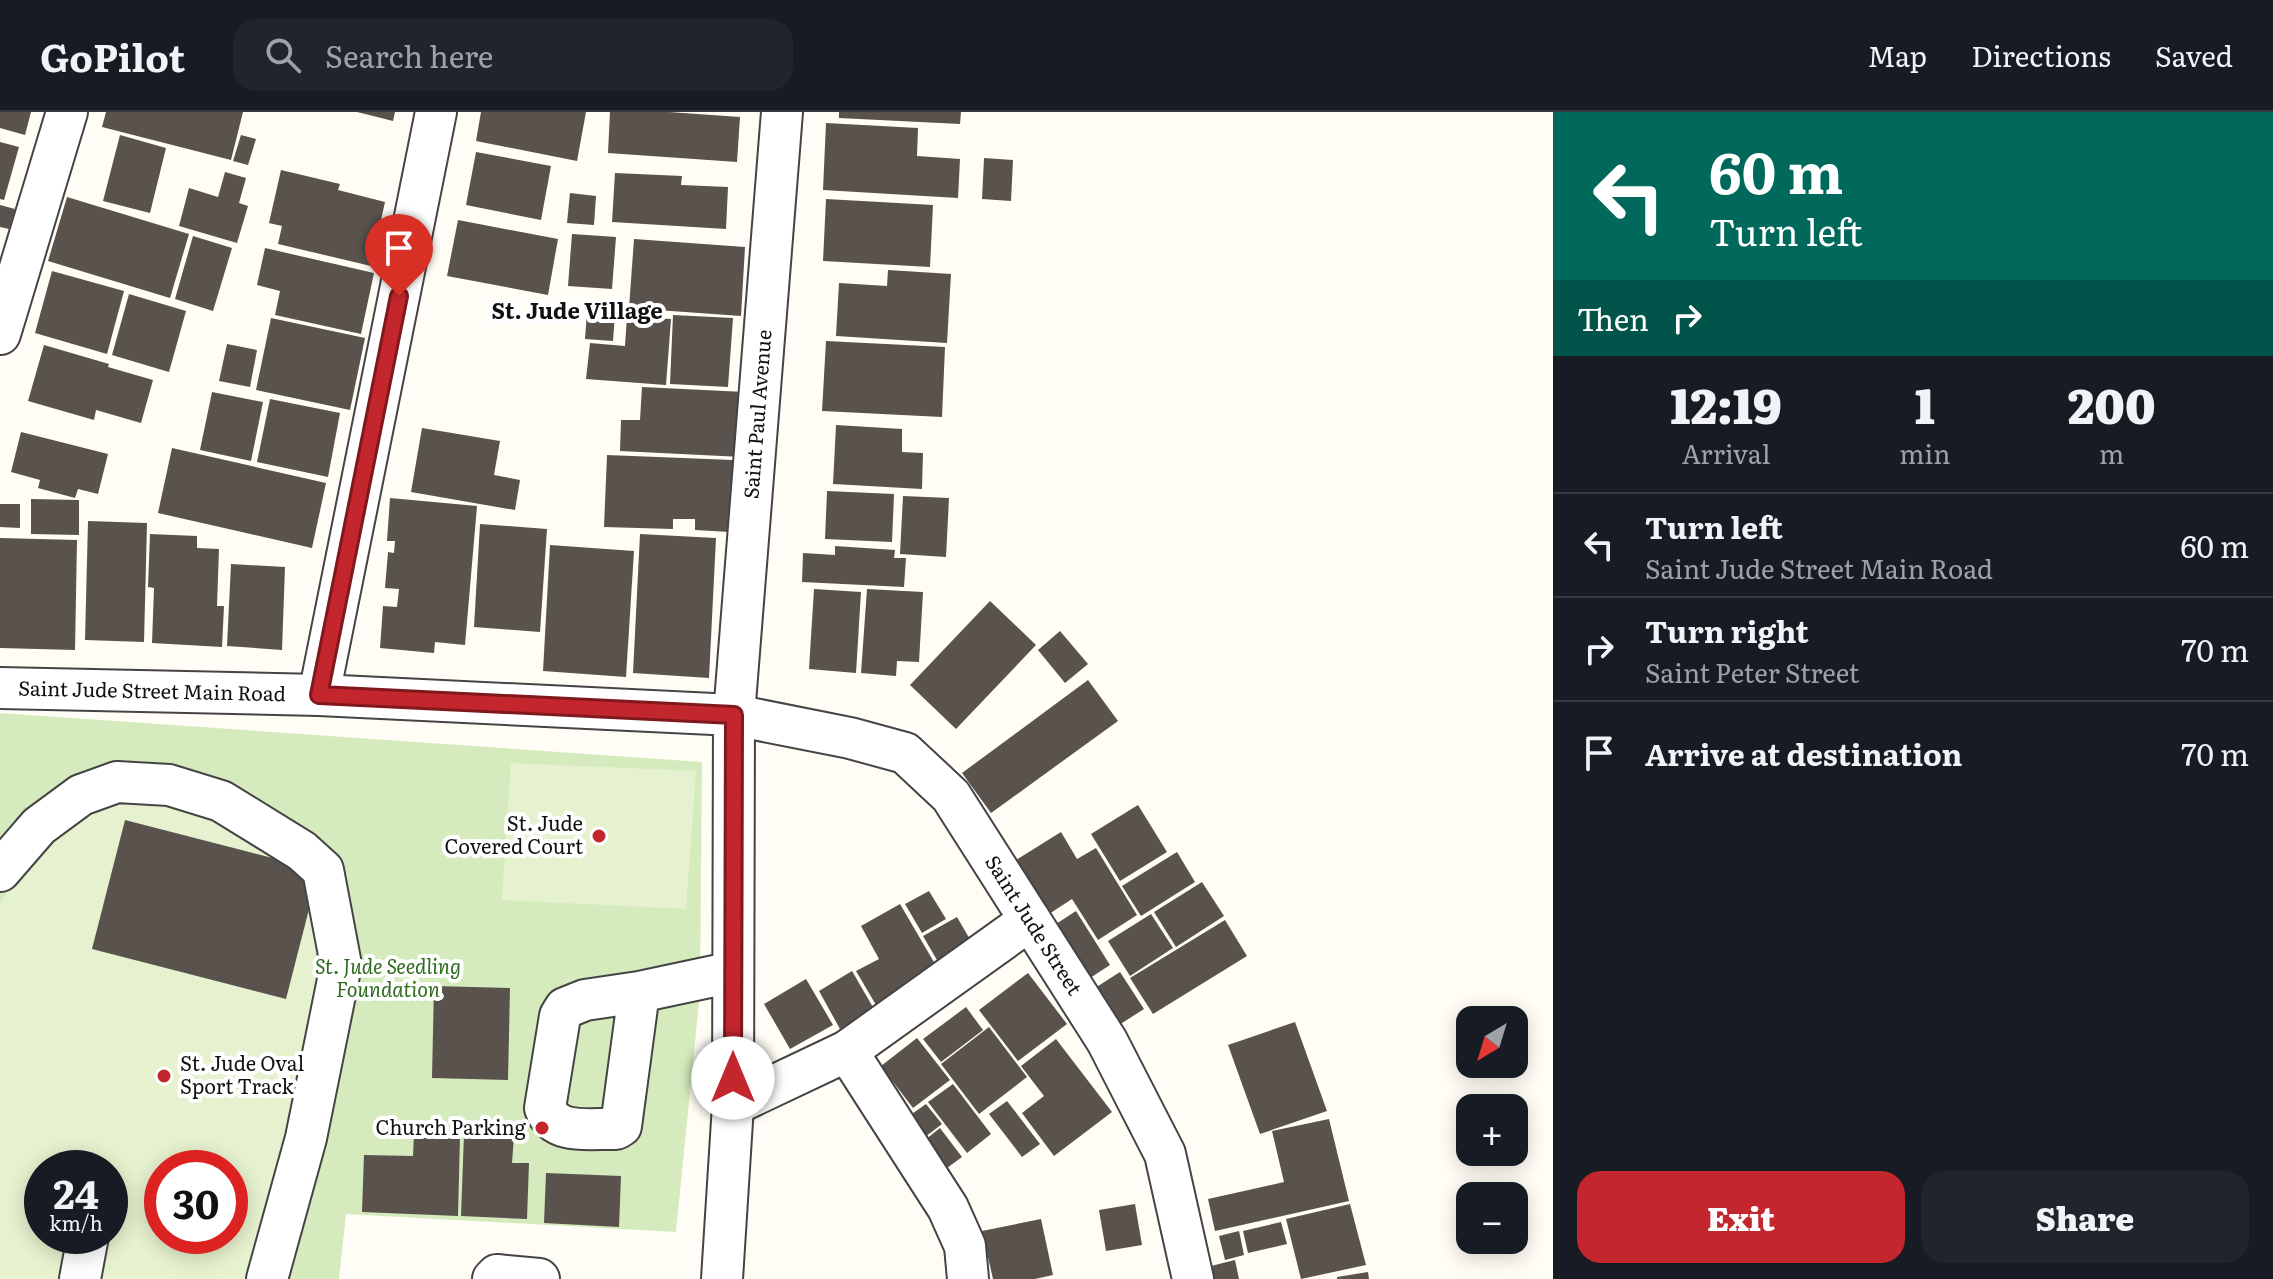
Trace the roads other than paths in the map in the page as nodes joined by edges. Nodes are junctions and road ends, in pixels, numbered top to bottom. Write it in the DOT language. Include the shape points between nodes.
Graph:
graph roads {
  1 [pos="67,112"];
  2 [pos="436,112"];
  3 [pos="782,112"];
  4 [pos="0,334"];
  5 [pos="0,688"];
  6 [pos="319,695"];
  7 [pos="734,715"];
  8 [pos="0,871"];
  9 [pos="1030,920"];
  10 [pos="733,972"];
  11 [pos="639,992"];
  12 [pos="847,1051"];
  13 [pos="733,1105"];
  14 [pos="85,1254"];
  15 [pos="80,1279"];
  16 [pos="267,1279"];
  17 [pos="493,1279"];
  18 [pos="539,1279"];
  19 [pos="722,1279"];
  20 [pos="968,1279"];
  21 [pos="1193,1279"];
  1 -- 4 [label="street"];
  2 -- 6 [label="street"];
  3 -- 7 [label="street, Saint Paul Avenue"];
  5 -- 6 [label="street, Saint Jude Street Main Road"];
  6 -- 7 [label="street, Saint Jude Street Main Road"];
  7 -- 9 [label="street, Saint Jude Street" via="905,753 951,796"];
  7 -- 10 [label="street, Saint Paul Avenue"];
  8 -- 16 [label="street" via="39,826 81,795 117,782 169,785 221,801 323,870 341,965 306,1138"];
  9 -- 12 [label="street"];
  9 -- 21 [label="street, Saint Jude Street" via="1107,1041 1165,1154"];
  10 -- 11 [label="street"];
  10 -- 13 [label="street, Saint Paul Avenue"];
  12 -- 13 [label="street"];
  12 -- 20 [label="street" via="948,1208 965,1246"];
  13 -- 19 [label="street, Saint Paul Avenue"];
  14 -- 15 [label="street"];
  17 -- 18 [label="street"];
}
